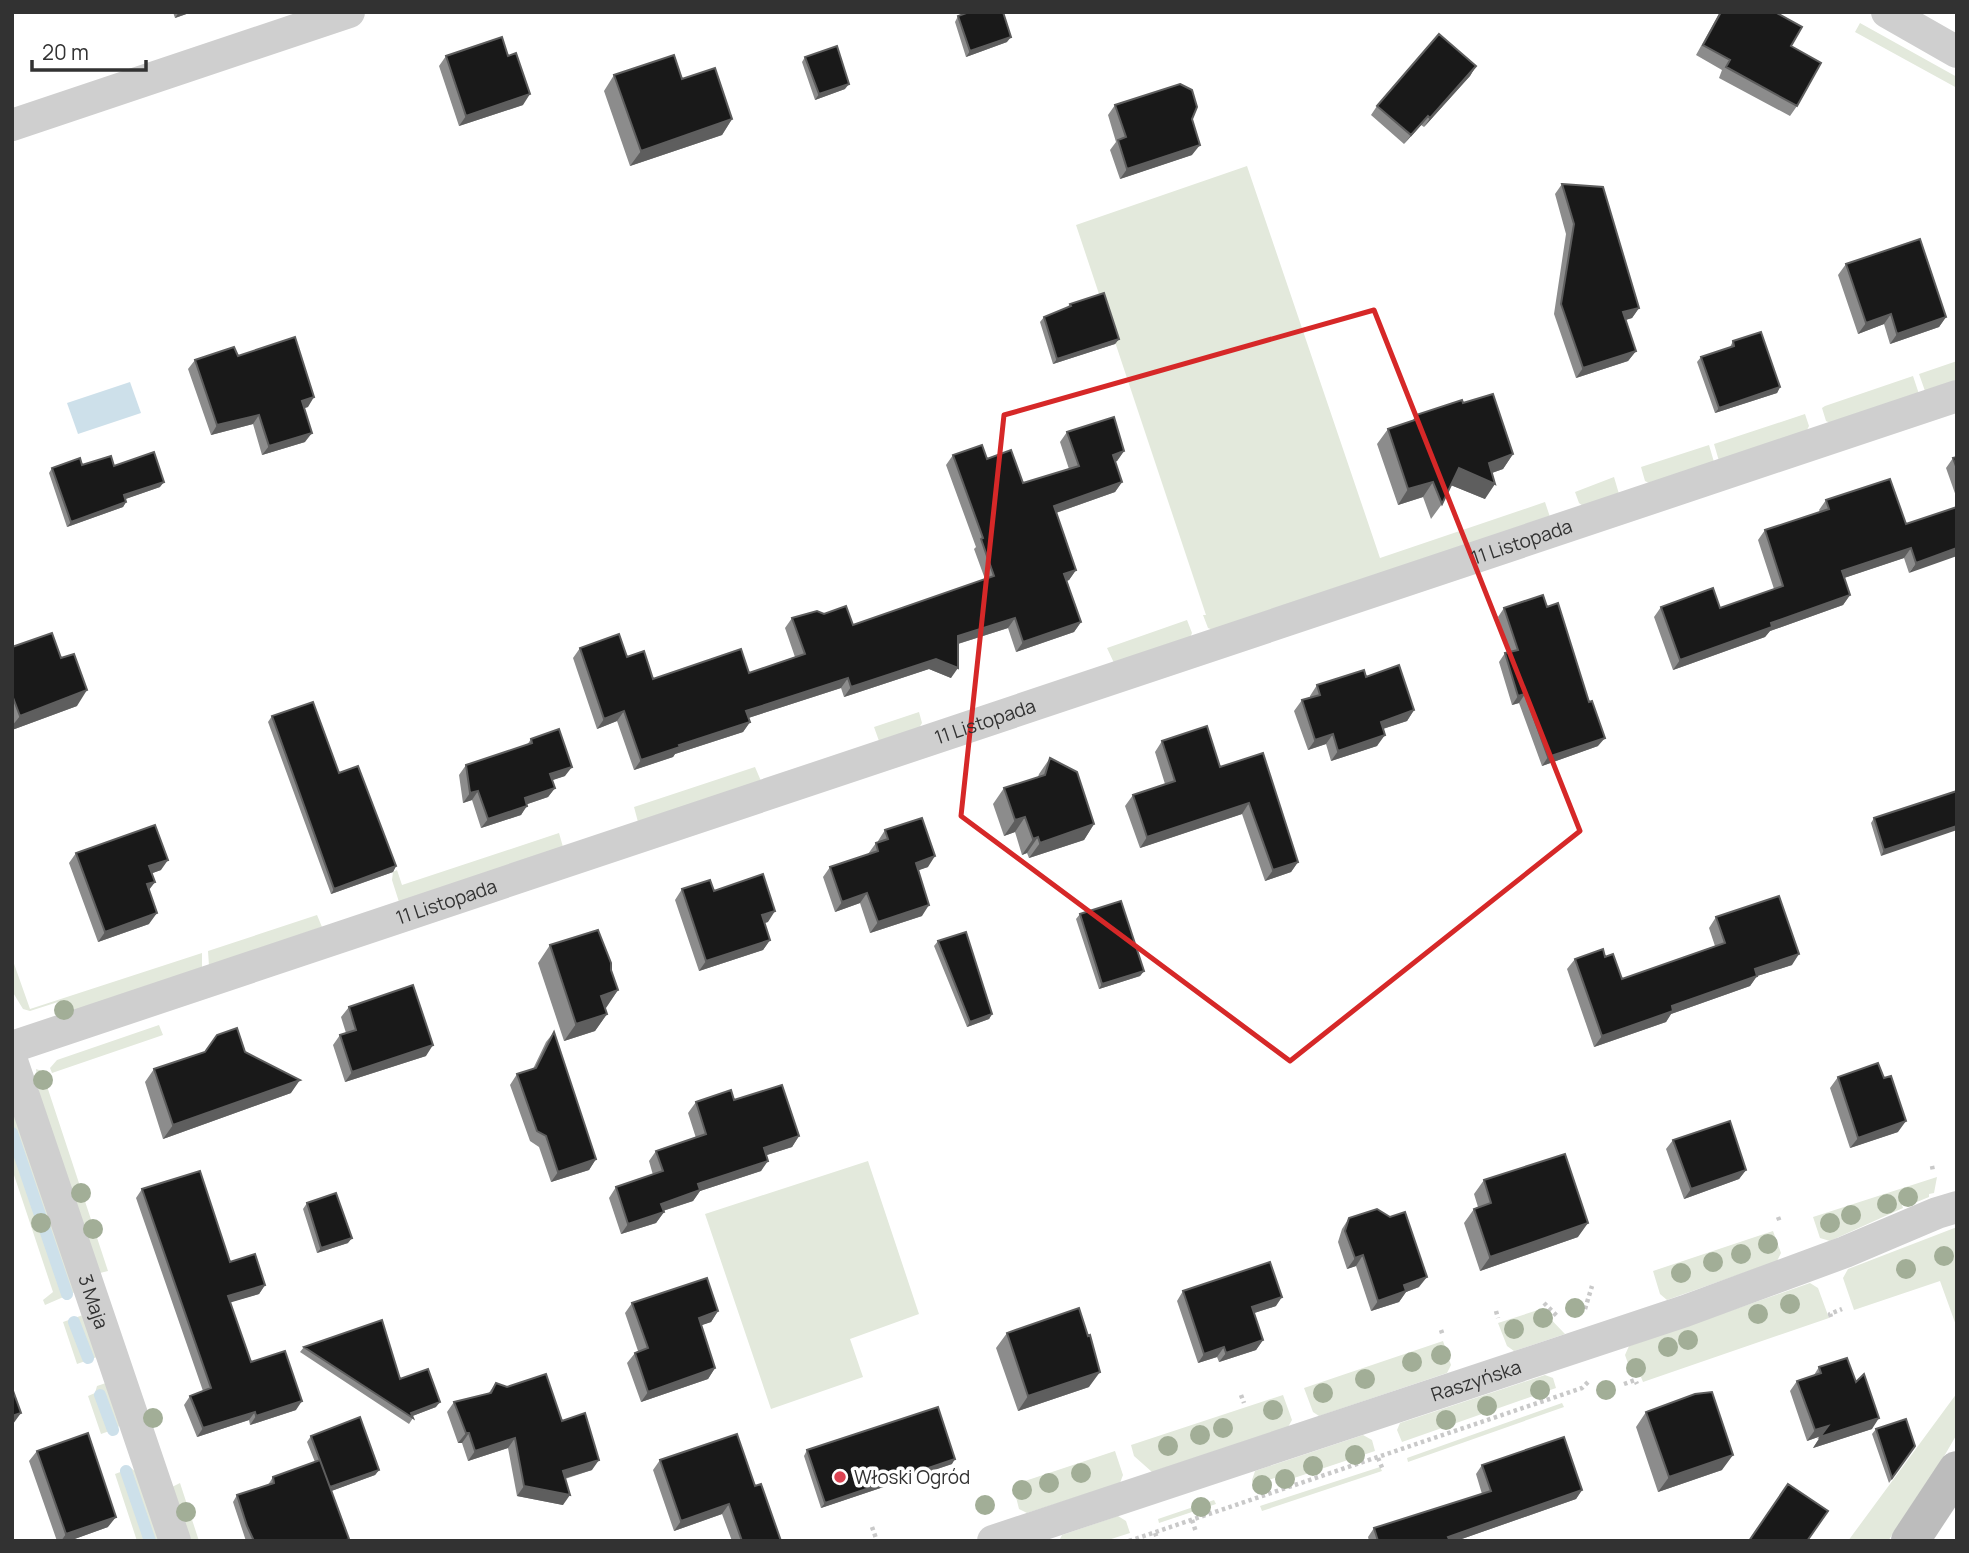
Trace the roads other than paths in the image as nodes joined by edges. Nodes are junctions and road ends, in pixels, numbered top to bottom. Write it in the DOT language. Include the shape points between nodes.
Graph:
graph roads {
  1 [pos="349,12"];
  2 [pos="1887,12"];
  3 [pos="1957,52"];
  4 [pos="12,125"];
  5 [pos="1957,396"];
  6 [pos="12,1046"];
  7 [pos="12,1061"];
  8 [pos="1957,1207"];
  9 [pos="1957,1470"];
  10 [pos="175,1541"];
  11 [pos="993,1541"];
  12 [pos="1910,1541"];
  1 -- 4 [label="street"];
  2 -- 3 [label="street"];
  5 -- 6 [label="street, 11 Listopada"];
  7 -- 10 [label="street, 3 Maja"];
  8 -- 11 [label="street, Raszyńska" via="1685,1311"];
  9 -- 12 [label="street"];
}
